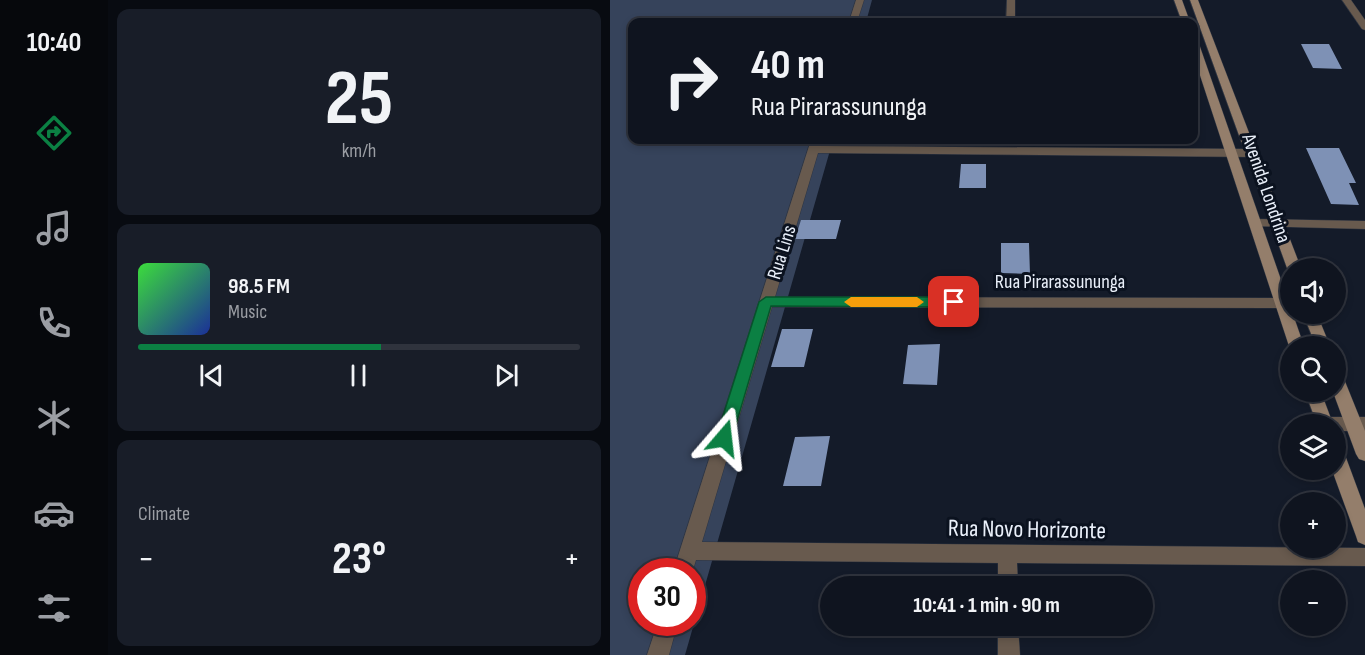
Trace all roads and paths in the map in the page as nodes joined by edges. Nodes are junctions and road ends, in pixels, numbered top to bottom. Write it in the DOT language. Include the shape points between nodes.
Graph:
graph roads {
  1 [pos="860,0"];
  2 [pos="1011,0"];
  3 [pos="1178,0"];
  4 [pos="1194,0"];
  5 [pos="1346,0"];
  6 [pos="854,18"];
  7 [pos="1011,18"];
  8 [pos="1185,18"];
  9 [pos="1364,27"];
  10 [pos="1198,55"];
  11 [pos="814,144"];
  12 [pos="1011,146"];
  13 [pos="1232,153"];
  14 [pos="1250,153"];
  15 [pos="1256,223"];
  16 [pos="1279,224"];
  17 [pos="1364,225"];
  18 [pos="1291,258"];
  19 [pos="1280,297"];
  20 [pos="766,302"];
  21 [pos="1280,303"];
  22 [pos="1346,399"];
  23 [pos="1359,424"];
  24 [pos="1364,454"];
  25 [pos="1345,480"];
  26 [pos="1364,536"];
  27 [pos="689,551"];
  28 [pos="1007,554"];
  29 [pos="1364,557"];
  30 [pos="687,558"];
  31 [pos="1008,576"];
  32 [pos="664,636"];
  33 [pos="1008,636"];
  34 [pos="658,655"];
  35 [pos="1009,655"];
  1 -- 6 [label="street"];
  2 -- 7 [label="street"];
  3 -- 8 [label="street"];
  4 -- 14 [label="street, Avenida Londrina"];
  5 -- 9 [label="street"];
  10 -- 13 [label="street, Avenida Londrina"];
  11 -- 12 [label="street"];
  11 -- 20 [label="street, Rua Lins"];
  12 -- 13 [label="street"];
  13 -- 14 [label="street"];
  13 -- 15 [label="street, Avenida Londrina"];
  14 -- 16 [label="street, Avenida Londrina"];
  15 -- 16 [label="street"];
  15 -- 19 [label="street, Avenida Londrina"];
  16 -- 17 [label="street"];
  16 -- 18 [label="street, Avenida Londrina"];
  20 -- 21 [label="street, Rua Pirarassununga"];
  20 -- 27 [label="street, Rua Lins"];
  22 -- 23 [label="street"];
  23 -- 24 [label="street"];
  25 -- 26 [label="street"];
  27 -- 28 [label="street, Rua Novo Horizonte"];
  27 -- 30 [label="street, Rua Lins"];
  28 -- 29 [label="street, Rua Novo Horizonte"];
  28 -- 31 [label="street"];
  32 -- 34 [label="street"];
  33 -- 35 [label="street"];
}
